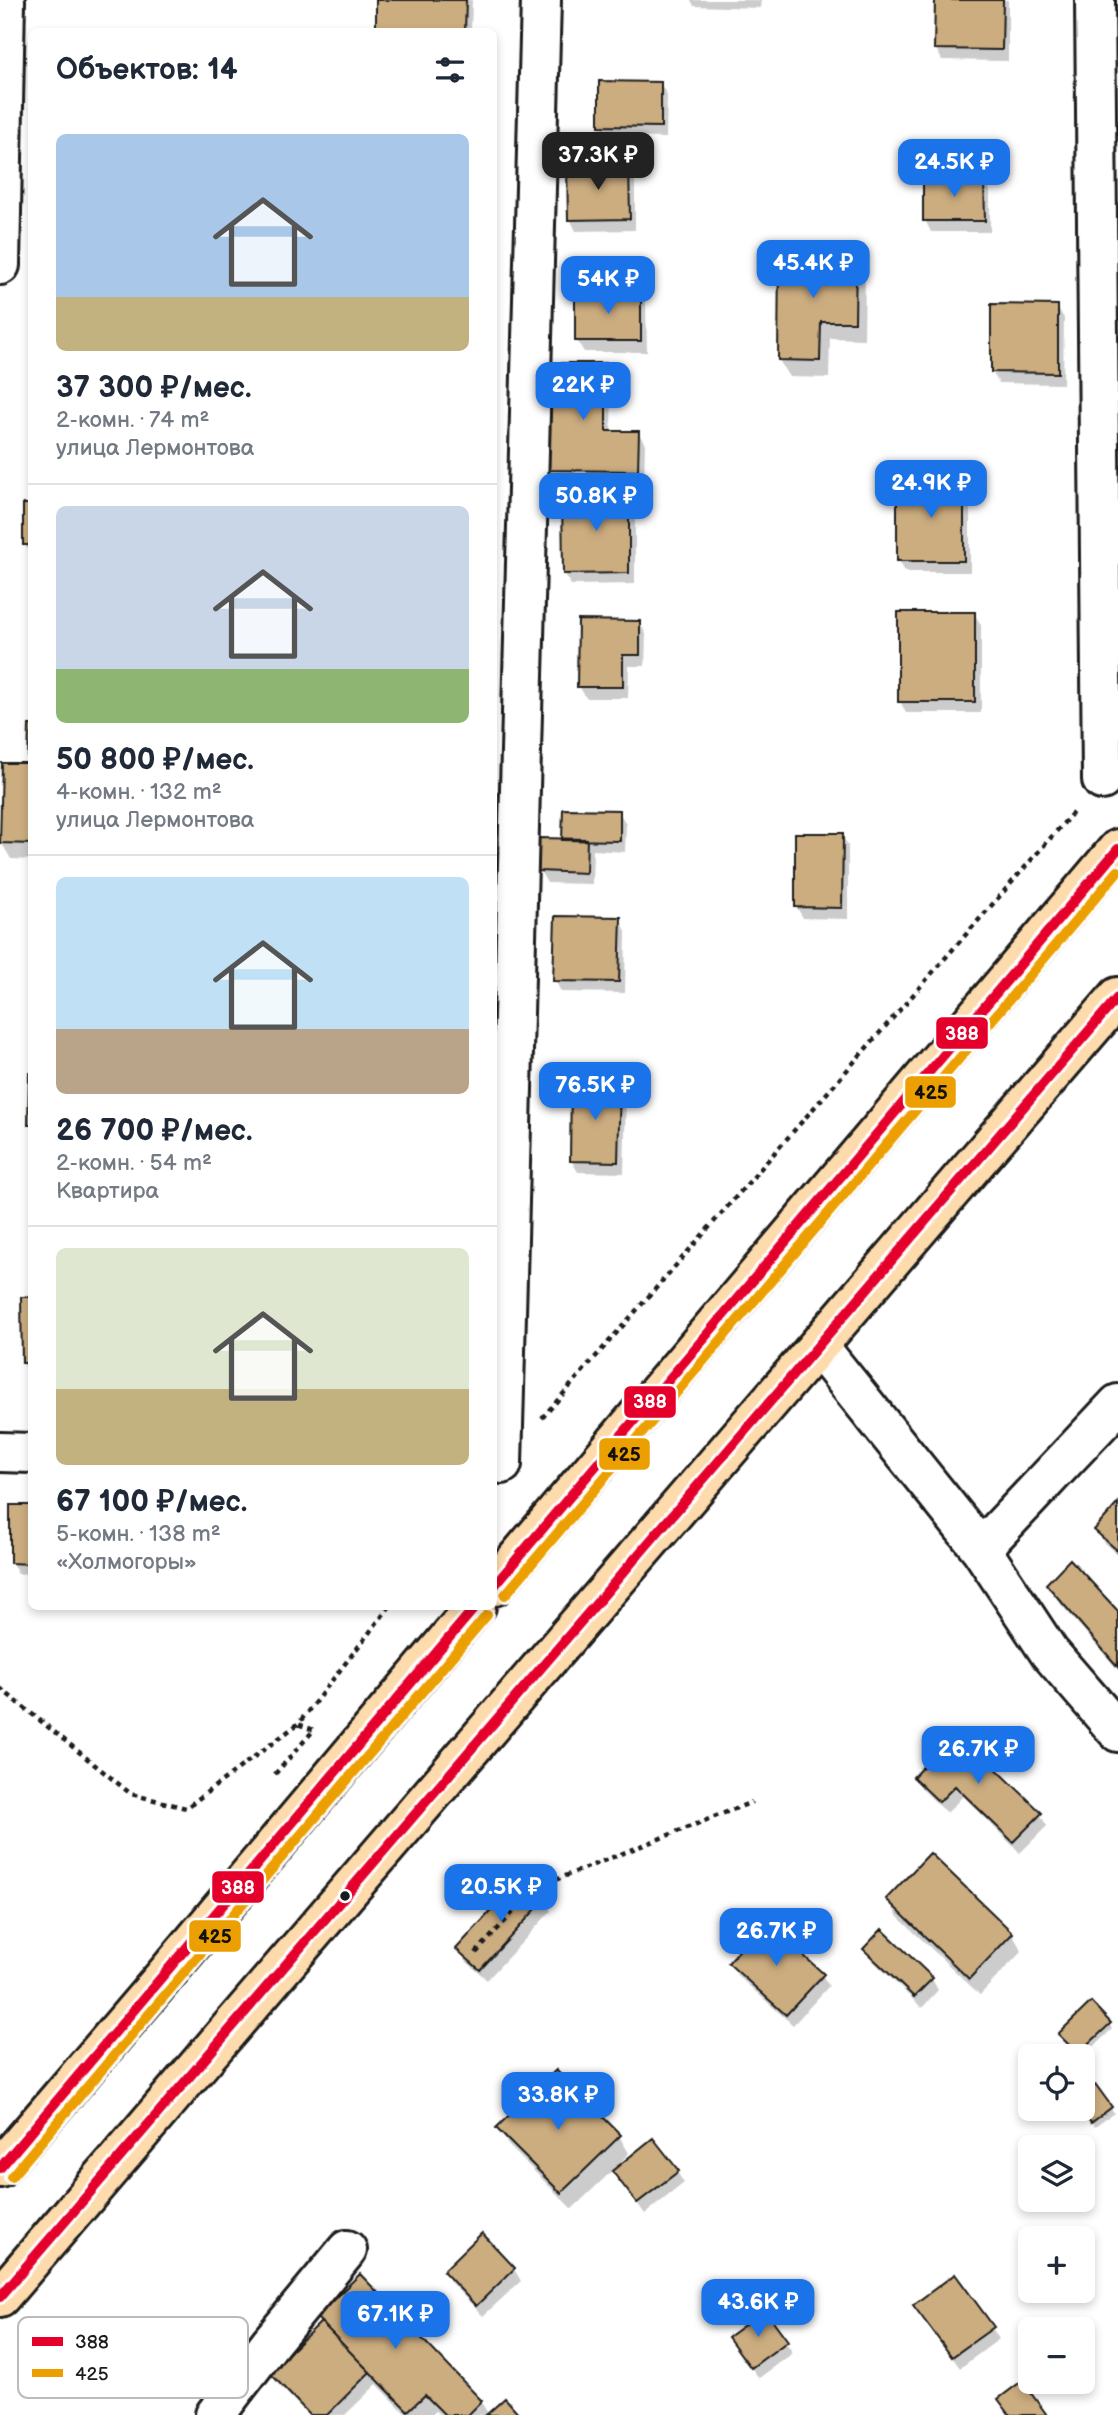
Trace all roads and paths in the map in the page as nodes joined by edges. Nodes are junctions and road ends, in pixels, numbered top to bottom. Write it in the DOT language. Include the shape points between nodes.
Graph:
graph roads {
  1 [pos="5,0"];
  2 [pos="541,0"];
  3 [pos="1095,0"];
  4 [pos="0,265"];
  5 [pos="1102,779"];
  6 [pos="1118,849"];
  7 [pos="1118,997"];
  8 [pos="819,1347"];
  9 [pos="1118,1404"];
  10 [pos="0,1452"];
  11 [pos="28,1452"];
  12 [pos="498,1464"];
  13 [pos="981,1549"];
  14 [pos="497,1582"];
  15 [pos="387,1610"];
  16 [pos="473,1610"];
  17 [pos="0,1688"];
  18 [pos="298,1724"];
  19 [pos="1118,1732"];
  20 [pos="275,1774"];
  21 [pos="752,1802"];
  22 [pos="476,1953"];
  23 [pos="0,2168"];
  24 [pos="347,2250"];
  25 [pos="0,2297"];
  26 [pos="248,2372"];
  27 [pos="228,2398"];
  28 [pos="215,2415"];
  1 -- 4 [label="street"];
  2 -- 12 [label="street"];
  3 -- 5 [label="street"];
  5 -- 12 [label="path"];
  6 -- 14 [label="highway"];
  7 -- 8 [label="highway"];
  8 -- 13 [label="street"];
  8 -- 25 [label="highway"];
  9 -- 13 [label="street"];
  10 -- 11 [label="street"];
  13 -- 19 [label="street" via="1049,1652"];
  15 -- 18 [label="path"];
  16 -- 23 [label="highway"];
  17 -- 18 [label="path" via="131,1794 186,1808"];
  18 -- 20 [label="path" via="314,1730"];
  21 -- 22 [label="path" via="535,1888"];
  24 -- 26 [label="street"];
  27 -- 28 [label="street"];
}
